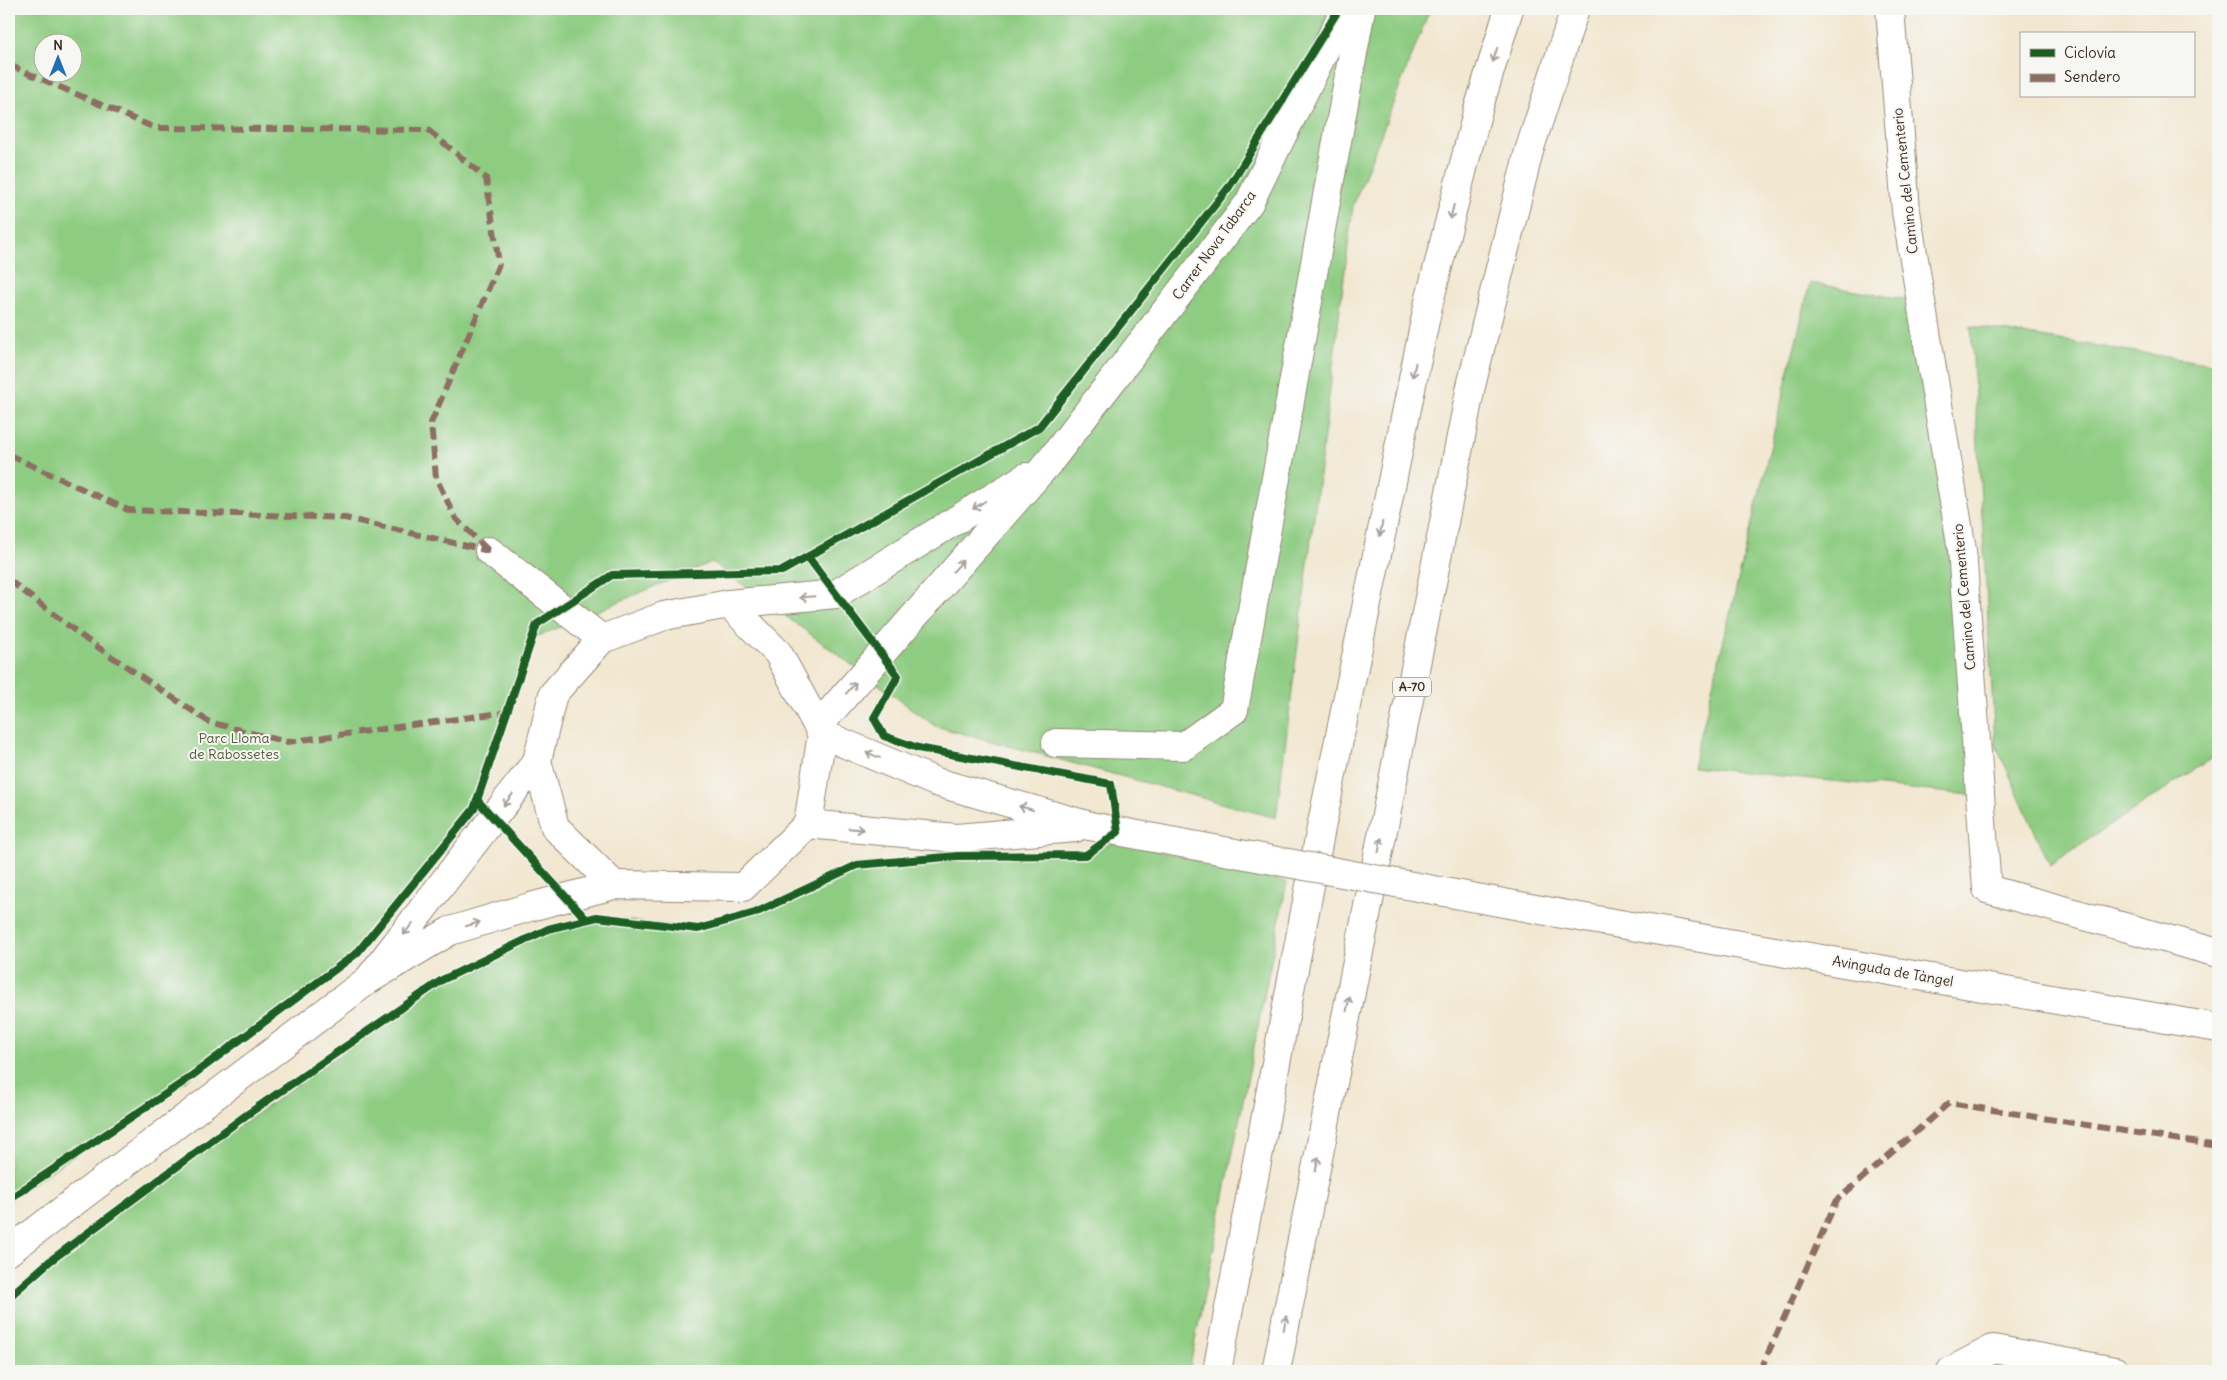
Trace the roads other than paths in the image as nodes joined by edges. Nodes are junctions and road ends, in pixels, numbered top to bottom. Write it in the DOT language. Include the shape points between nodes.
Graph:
graph roads {
  1 [pos="1345,9"];
  2 [pos="1361,9"];
  3 [pos="1509,9"];
  4 [pos="1575,9"];
  5 [pos="1890,9"];
  6 [pos="1050,461"];
  7 [pos="489,551"];
  8 [pos="729,604"];
  9 [pos="602,639"];
  10 [pos="821,729"];
  11 [pos="1056,743"];
  12 [pos="538,761"];
  13 [pos="808,824"];
  14 [pos="1090,826"];
  15 [pos="614,885"];
  16 [pos="2218,953"];
  17 [pos="368,980"];
  18 [pos="2218,1028"];
  19 [pos="9,1251"];
  20 [pos="1216,1371"];
  21 [pos="1276,1371"];
  22 [pos="1951,1371"];
  23 [pos="2115,1371"];
  1 -- 6 [label="main road, Carrer Nova Tabarca" via="1249,203"];
  2 -- 11 [label="main road" via="1234,710 1184,746"];
  3 -- 20 [label="main road, one-way" via="1477,113 1428,306 1322,823"];
  21 -- 4 [label="main road, A-70, one-way" via="1471,386 1529,150"];
  5 -- 16 [label="main road, Camino del Cementerio" via="1906,211 1962,550 1987,889"];
  6 -- 8 [label="main road, one-way" via="836,594"];
  10 -- 6 [label="main road, Carrer Nova Tabarca, one-way"];
  7 -- 9 [label="main road"];
  8 -- 9 [label="main road" via="664,616"];
  8 -- 10 [label="main road" via="778,653"];
  9 -- 12 [label="main road" via="553,694"];
  10 -- 13 [label="main road"];
  14 -- 10 [label="main road, one-way" via="936,782"];
  12 -- 15 [label="main road" via="556,827"];
  12 -- 17 [label="main road, one-way"];
  13 -- 14 [label="main road, one-way" via="956,838"];
  13 -- 15 [label="main road" via="743,887"];
  14 -- 18 [label="main road, Avinguda de Tàngel, bridge" via="1568,915"];
  17 -- 15 [label="main road, one-way" via="450,931"];
  17 -- 19 [label="main road"];
  22 -- 23 [label="main road" via="1993,1350"];
}
